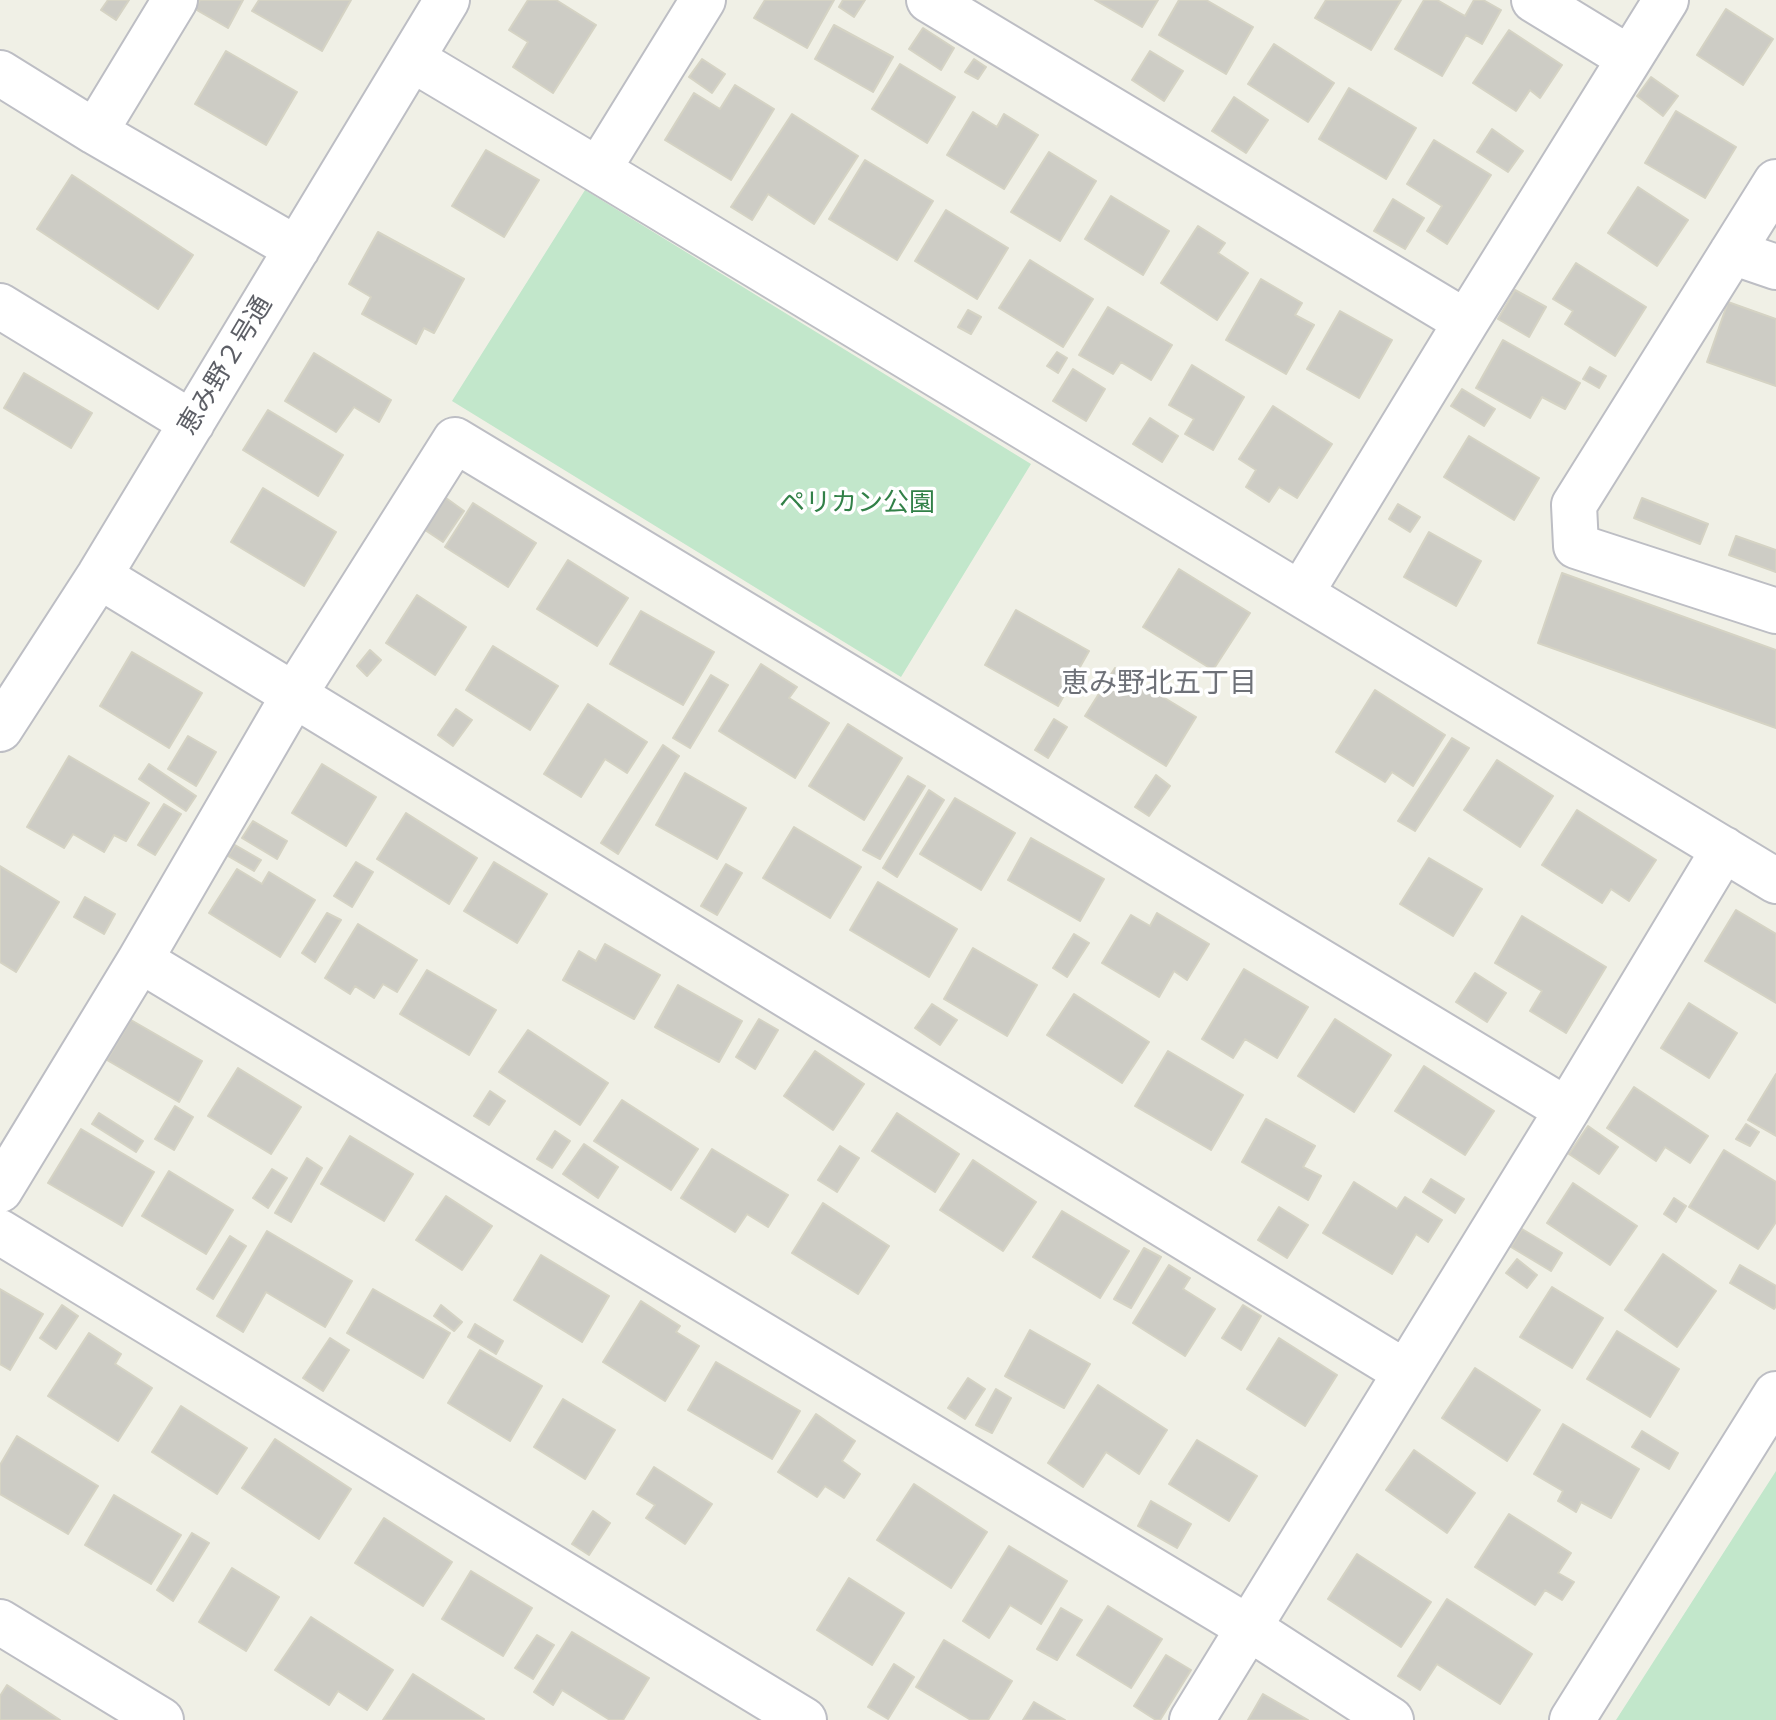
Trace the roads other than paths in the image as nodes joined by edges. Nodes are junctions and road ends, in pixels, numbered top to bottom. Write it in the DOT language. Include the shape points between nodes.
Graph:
graph roads {
  1 [pos="175,0"];
  2 [pos="447,0"];
  3 [pos="703,0"];
  4 [pos="929,0"];
  5 [pos="1534,0"];
  6 [pos="1666,0"];
  7 [pos="1629,58"];
  8 [pos="412,59"];
  9 [pos="0,73"];
  10 [pos="95,132"];
  11 [pos="598,170"];
  12 [pos="1776,182"];
  13 [pos="297,249"];
  14 [pos="1732,252"];
  15 [pos="1776,267"];
  16 [pos="0,306"];
  17 [pos="1466,322"];
  18 [pos="192,423"];
  19 [pos="99,576"];
  20 [pos="1301,593"];
  21 [pos="1776,611"];
  22 [pos="294,695"];
  23 [pos="0,729"];
  24 [pos="1724,849"];
  25 [pos="1776,881"];
  26 [pos="140,960"];
  27 [pos="1567,1110"];
  28 [pos="0,1190"];
  29 [pos="0,1232"];
  30 [pos="1405,1372"];
  31 [pos="1776,1394"];
  32 [pos="0,1622"];
  33 [pos="1249,1628"];
  34 [pos="161,1720"];
  35 [pos="804,1720"];
  36 [pos="1192,1720"];
  37 [pos="1391,1720"];
  38 [pos="1572,1720"];
  1 -- 10 [label="street"];
  2 -- 8 [label="street, 恵み野２号通"];
  3 -- 11 [label="street"];
  4 -- 17 [label="street"];
  5 -- 7 [label="street"];
  6 -- 7 [label="street"];
  7 -- 17 [label="street"];
  8 -- 11 [label="street"];
  8 -- 13 [label="street, 恵み野２号通"];
  9 -- 10 [label="street"];
  10 -- 13 [label="street"];
  11 -- 20 [label="street"];
  12 -- 14 [label="street"];
  13 -- 18 [label="street, 恵み野２号通"];
  14 -- 15 [label="street"];
  14 -- 21 [label="street" via="1574,505 1576,546"];
  16 -- 18 [label="street"];
  17 -- 20 [label="street"];
  18 -- 19 [label="street, 恵み野２号通"];
  19 -- 22 [label="street"];
  19 -- 23 [label="street, 恵み野２号通"];
  20 -- 24 [label="street"];
  22 -- 26 [label="street"];
  22 -- 27 [label="street" via="455,440"];
  22 -- 30 [label="street"];
  24 -- 25 [label="street"];
  24 -- 27 [label="street"];
  26 -- 28 [label="street"];
  26 -- 33 [label="street"];
  27 -- 30 [label="street"];
  29 -- 35 [label="street"];
  30 -- 33 [label="street"];
  31 -- 38 [label="street"];
  32 -- 34 [label="street"];
  33 -- 36 [label="street"];
  33 -- 37 [label="street"];
}
